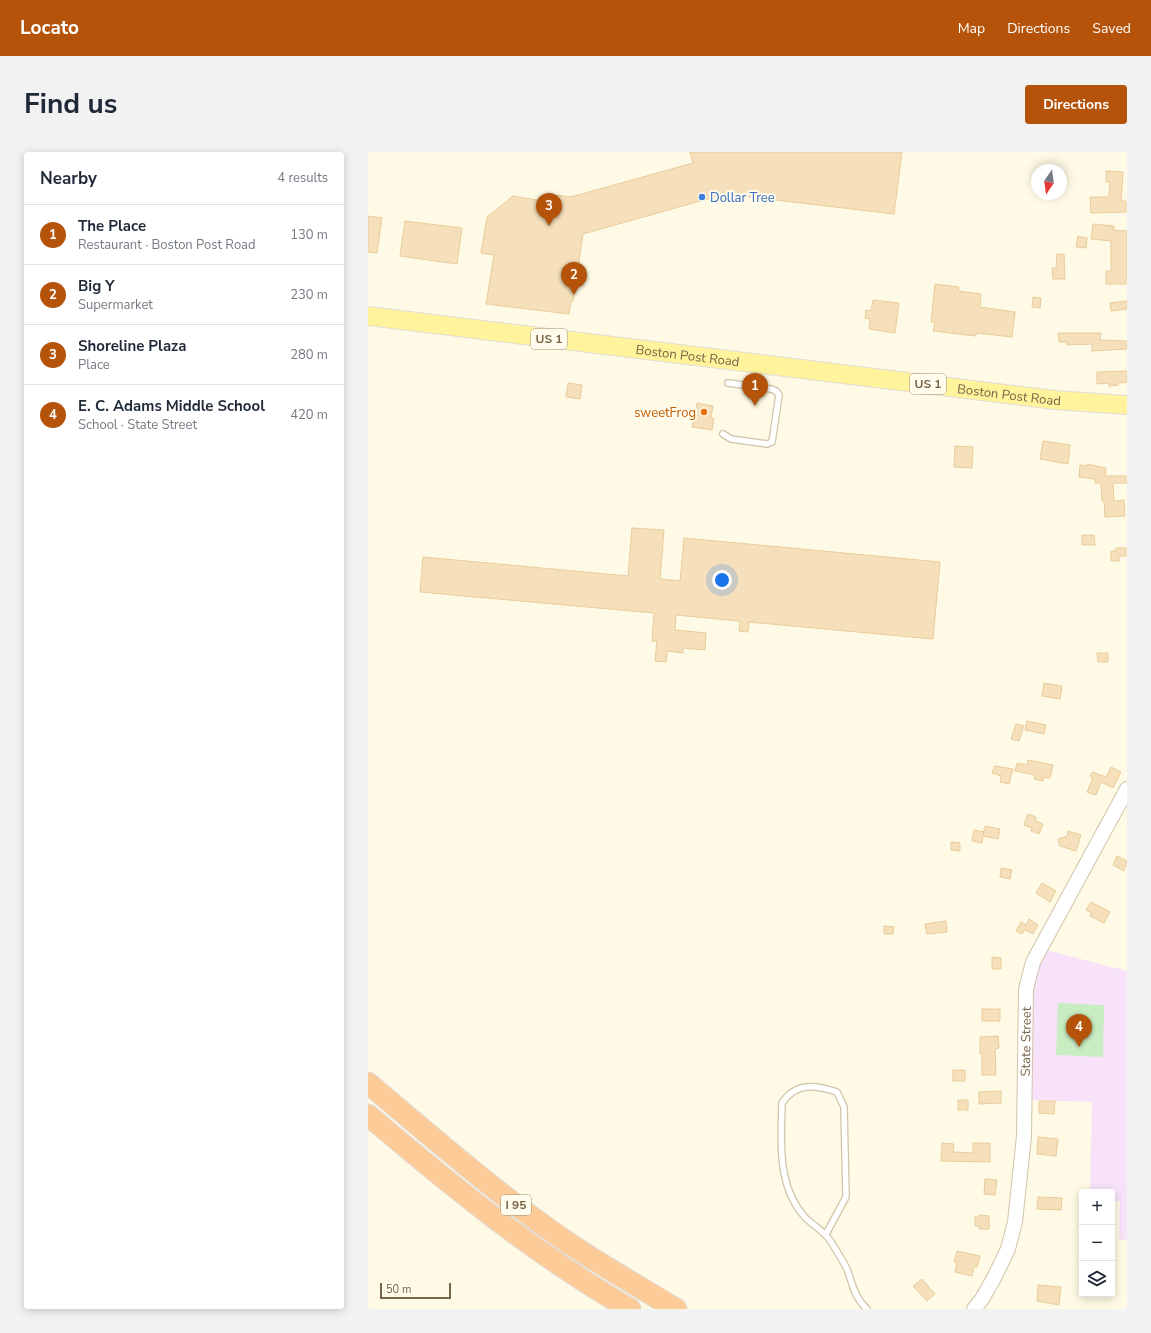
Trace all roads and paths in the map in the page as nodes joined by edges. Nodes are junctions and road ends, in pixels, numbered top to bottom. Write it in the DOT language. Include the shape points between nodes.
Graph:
graph roads {
  1 [pos="368,316"];
  2 [pos="728,383"];
  3 [pos="1127,405"];
  4 [pos="723,434"];
  5 [pos="1127,789"];
  6 [pos="368,1083"];
  7 [pos="368,1115"];
  8 [pos="826,1234"];
  9 [pos="630,1309"];
  10 [pos="676,1309"];
  11 [pos="867,1309"];
  12 [pos="974,1309"];
  1 -- 3 [label="main road, Boston Post Road / US 1" via="1055,400"];
  2 -- 4 [label="lane" via="776,391 779,396 772,442 768,444 731,439"];
  5 -- 12 [label="street, State Street" via="1033,962 1026,989 1024,1136 1015,1222 1008,1249 994,1278"];
  6 -- 10 [label="highway, I 95" via="512,1202 585,1254"];
  7 -- 9 [label="highway, I 95" via="514,1233 600,1292"];
  8 -- 8 [label="lane" via="803,1216 791,1197 782,1167 782,1103 788,1095 800,1088 816,1086 837,1092 844,1107 846,1197"];
  8 -- 11 [label="lane" via="846,1268 856,1297"];
}
